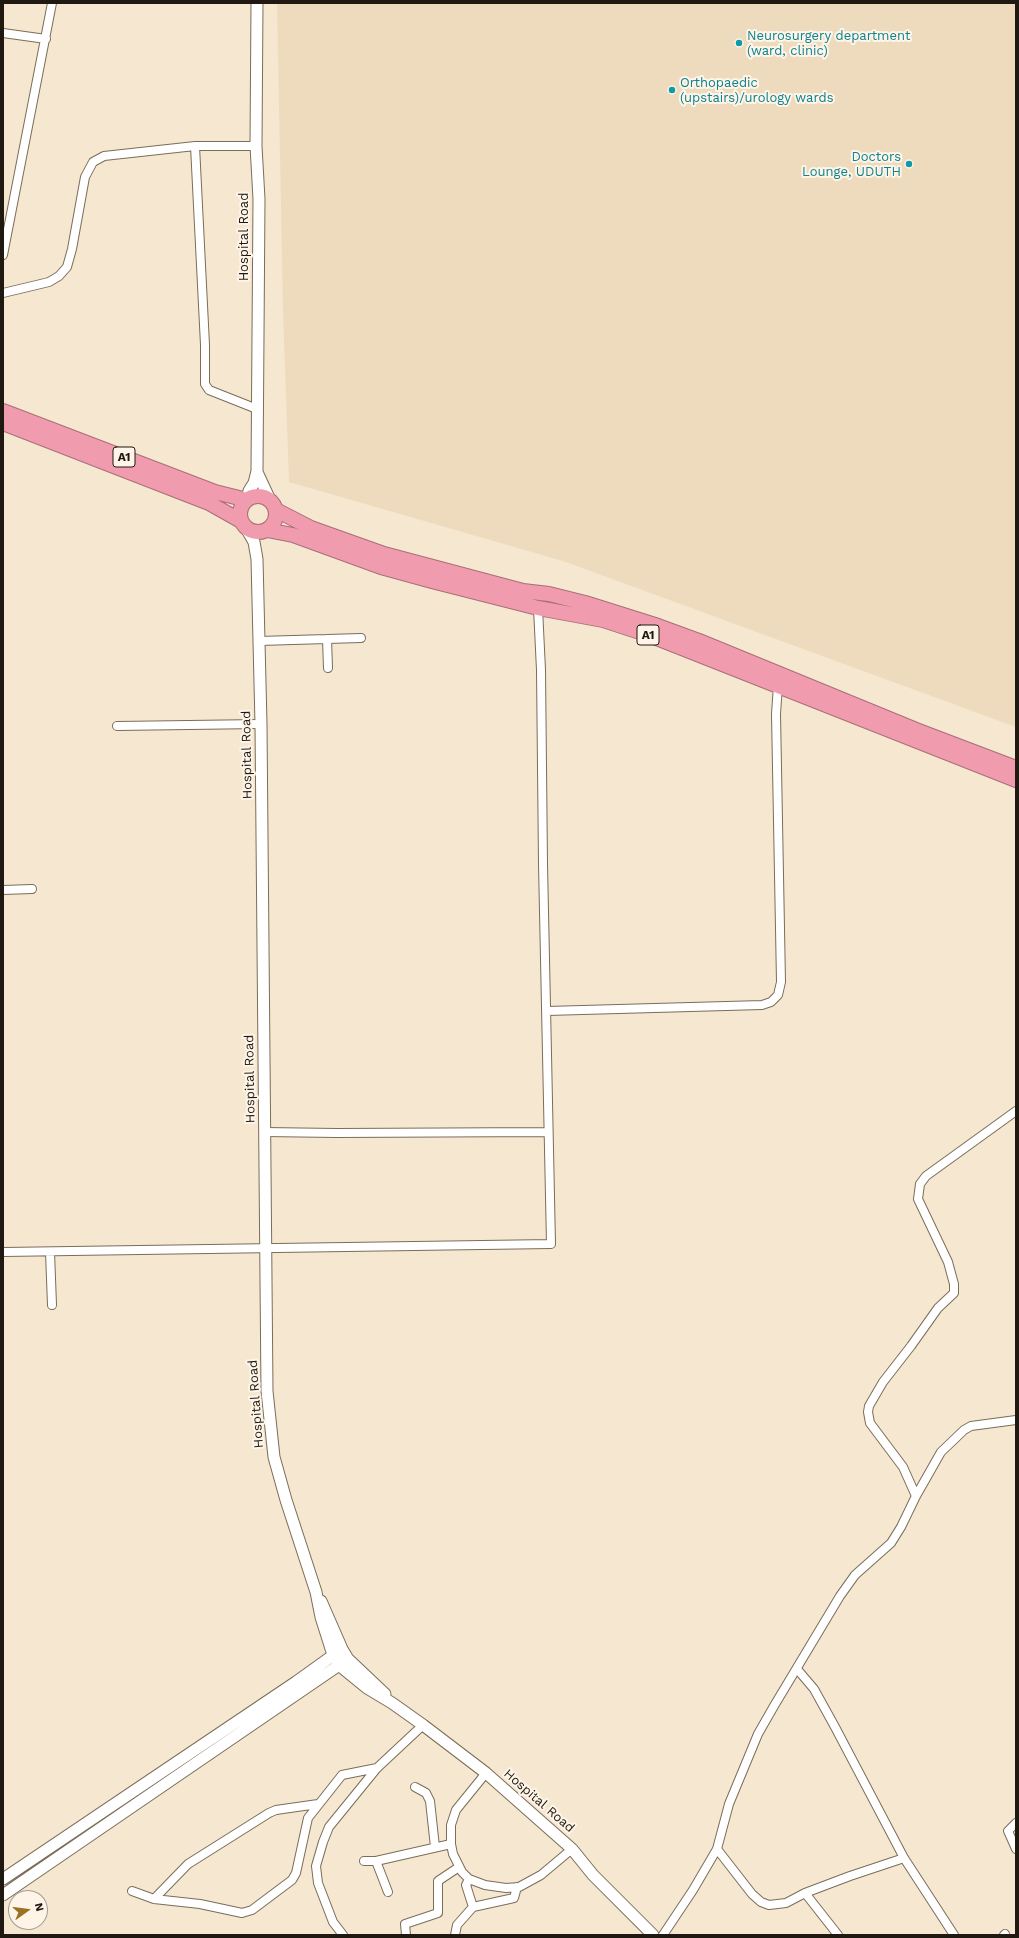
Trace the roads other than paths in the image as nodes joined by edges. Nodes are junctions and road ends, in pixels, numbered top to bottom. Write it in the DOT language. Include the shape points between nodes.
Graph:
graph roads {
  1 [pos="52,3"];
  2 [pos="256,3"];
  3 [pos="3,33"];
  4 [pos="46,39"];
  5 [pos="195,146"];
  6 [pos="256,146"];
  7 [pos="3,255"];
  8 [pos="3,293"];
  9 [pos="257,409"];
  10 [pos="3,411"];
  11 [pos="3,423"];
  12 [pos="257,471"];
  13 [pos="248,497"];
  14 [pos="273,505"];
  15 [pos="244,524"];
  16 [pos="266,530"];
  17 [pos="257,559"];
  18 [pos="538,608"];
  19 [pos="362,638"];
  20 [pos="327,639"];
  21 [pos="259,641"];
  22 [pos="328,668"];
  23 [pos="778,685"];
  24 [pos="260,724"];
  25 [pos="117,726"];
  26 [pos="1016,768"];
  27 [pos="1016,780"];
  28 [pos="32,889"];
  29 [pos="3,890"];
  30 [pos="547,1011"];
  31 [pos="1016,1111"];
  32 [pos="264,1132"];
  33 [pos="548,1132"];
  34 [pos="266,1250"];
  35 [pos="3,1252"];
  36 [pos="50,1252"];
  37 [pos="52,1305"];
  38 [pos="1016,1420"];
  39 [pos="916,1496"];
  40 [pos="338,1652"];
  41 [pos="344,1663"];
  42 [pos="797,1668"];
  43 [pos="296,1682"];
  44 [pos="304,1691"];
  45 [pos="423,1725"];
  46 [pos="376,1768"];
  47 [pos="486,1773"];
  48 [pos="415,1787"];
  49 [pos="132,1791"];
  50 [pos="139,1801"];
  51 [pos="318,1804"];
  52 [pos="1016,1823"];
  53 [pos="451,1844"];
  54 [pos="435,1847"];
  55 [pos="572,1849"];
  56 [pos="717,1849"];
  57 [pos="1016,1849"];
  58 [pos="904,1858"];
  59 [pos="376,1860"];
  60 [pos="364,1861"];
  61 [pos="459,1867"];
  62 [pos="469,1879"];
  63 [pos="3,1880"];
  64 [pos="517,1887"];
  65 [pos="132,1891"];
  66 [pos="388,1892"];
  67 [pos="805,1893"];
  68 [pos="3,1895"];
  69 [pos="154,1899"];
  70 [pos="473,1908"];
  71 [pos="343,1935"];
  72 [pos="406,1935"];
  73 [pos="455,1935"];
  74 [pos="653,1935"];
  75 [pos="664,1935"];
  76 [pos="838,1935"];
  77 [pos="954,1935"];
  1 -- 4 [label="street"];
  2 -- 6 [label="street, Hospital Road"];
  3 -- 4 [label="street"];
  4 -- 7 [label="street"];
  5 -- 6 [label="street"];
  5 -- 8 [label="street" via="104,156 93,162 85,178 67,267 49,282"];
  5 -- 9 [label="street" via="205,384 210,390"];
  6 -- 9 [label="street, Hospital Road" via="259,199"];
  9 -- 12 [label="street, Hospital Road"];
  10 -- 13 [label="highway, A1" via="227,496"];
  11 -- 15 [label="highway, A1" via="209,503"];
  12 -- 13 [label="street"];
  12 -- 14 [label="street"];
  13 -- 14 [label="highway" via="258,496"];
  13 -- 15 [label="highway" via="241,508"];
  14 -- 16 [label="highway" via="275,520"];
  14 -- 26 [label="highway, A1" via="309,527 384,554 523,591 549,594 699,640 916,730"];
  15 -- 16 [label="highway" via="254,532"];
  15 -- 17 [label="street" via="253,538"];
  16 -- 17 [label="street" via="260,542"];
  16 -- 18 [label="highway, A1" via="301,538 380,567"];
  17 -- 21 [label="street, Hospital Road"];
  18 -- 23 [label="highway, A1" via="603,620"];
  18 -- 30 [label="street"];
  19 -- 20 [label="street"];
  20 -- 21 [label="street"];
  20 -- 22 [label="street"];
  21 -- 24 [label="street, Hospital Road"];
  23 -- 27 [label="highway, A1"];
  23 -- 30 [label="street" via="776,714 781,982 778,995 771,1002 762,1005"];
  24 -- 25 [label="street"];
  24 -- 32 [label="street, Hospital Road"];
  28 -- 29 [label="street"];
  30 -- 33 [label="street"];
  31 -- 39 [label="street" via="926,1176 918,1189 920,1204 948,1262 954,1294 938,1308 883,1382 868,1412 870,1422 903,1467"];
  32 -- 33 [label="street"];
  32 -- 34 [label="street, Hospital Road"];
  33 -- 34 [label="street" via="551,1244"];
  34 -- 36 [label="street"];
  34 -- 40 [label="street, Hospital Road" via="267,1391 274,1457 316,1592 321,1617"];
  35 -- 36 [label="street"];
  36 -- 37 [label="street"];
  38 -- 39 [label="street" via="971,1426 964,1430 941,1452"];
  39 -- 42 [label="street" via="891,1542 855,1575"];
  40 -- 41 [label="street, Hospital Road"];
  40 -- 43 [label="street"];
  41 -- 44 [label="street"];
  41 -- 45 [label="street, Hospital Road" via="367,1688 392,1702"];
  42 -- 56 [label="street" via="758,1734 729,1804"];
  42 -- 58 [label="street" via="814,1689"];
  43 -- 44 [label="street"];
  43 -- 49 [label="street"];
  44 -- 50 [label="street"];
  45 -- 46 [label="street"];
  45 -- 47 [label="street, Hospital Road"];
  46 -- 51 [label="street" via="342,1775"];
  46 -- 71 [label="street" via="329,1827 316,1866 323,1899 333,1922"];
  47 -- 53 [label="street" via="456,1810 451,1825"];
  47 -- 55 [label="street, Hospital Road"];
  48 -- 54 [label="street" via="426,1793 430,1801"];
  49 -- 50 [label="street"];
  49 -- 63 [label="street"];
  50 -- 68 [label="street"];
  51 -- 69 [label="street" via="269,1813 188,1864"];
  51 -- 69 [label="street" via="308,1818 296,1873 292,1880 252,1910 242,1913 200,1904"];
  52 -- 57 [label="street" via="1008,1831"];
  53 -- 54 [label="street"];
  53 -- 61 [label="street"];
  54 -- 59 [label="street"];
  55 -- 64 [label="street" via="541,1875"];
  55 -- 74 [label="street, Hospital Road"];
  56 -- 67 [label="street" via="761,1902 778,1905"];
  56 -- 75 [label="street"];
  58 -- 67 [label="street"];
  58 -- 77 [label="street"];
  59 -- 60 [label="street"];
  59 -- 66 [label="street"];
  61 -- 62 [label="street"];
  61 -- 72 [label="street" via="438,1881 438,1913 405,1924"];
  62 -- 64 [label="street" via="485,1885"];
  62 -- 70 [label="street" via="466,1885"];
  64 -- 70 [label="street" via="514,1898"];
  65 -- 69 [label="street"];
  67 -- 76 [label="street"];
  70 -- 73 [label="street" via="457,1925"];
}
